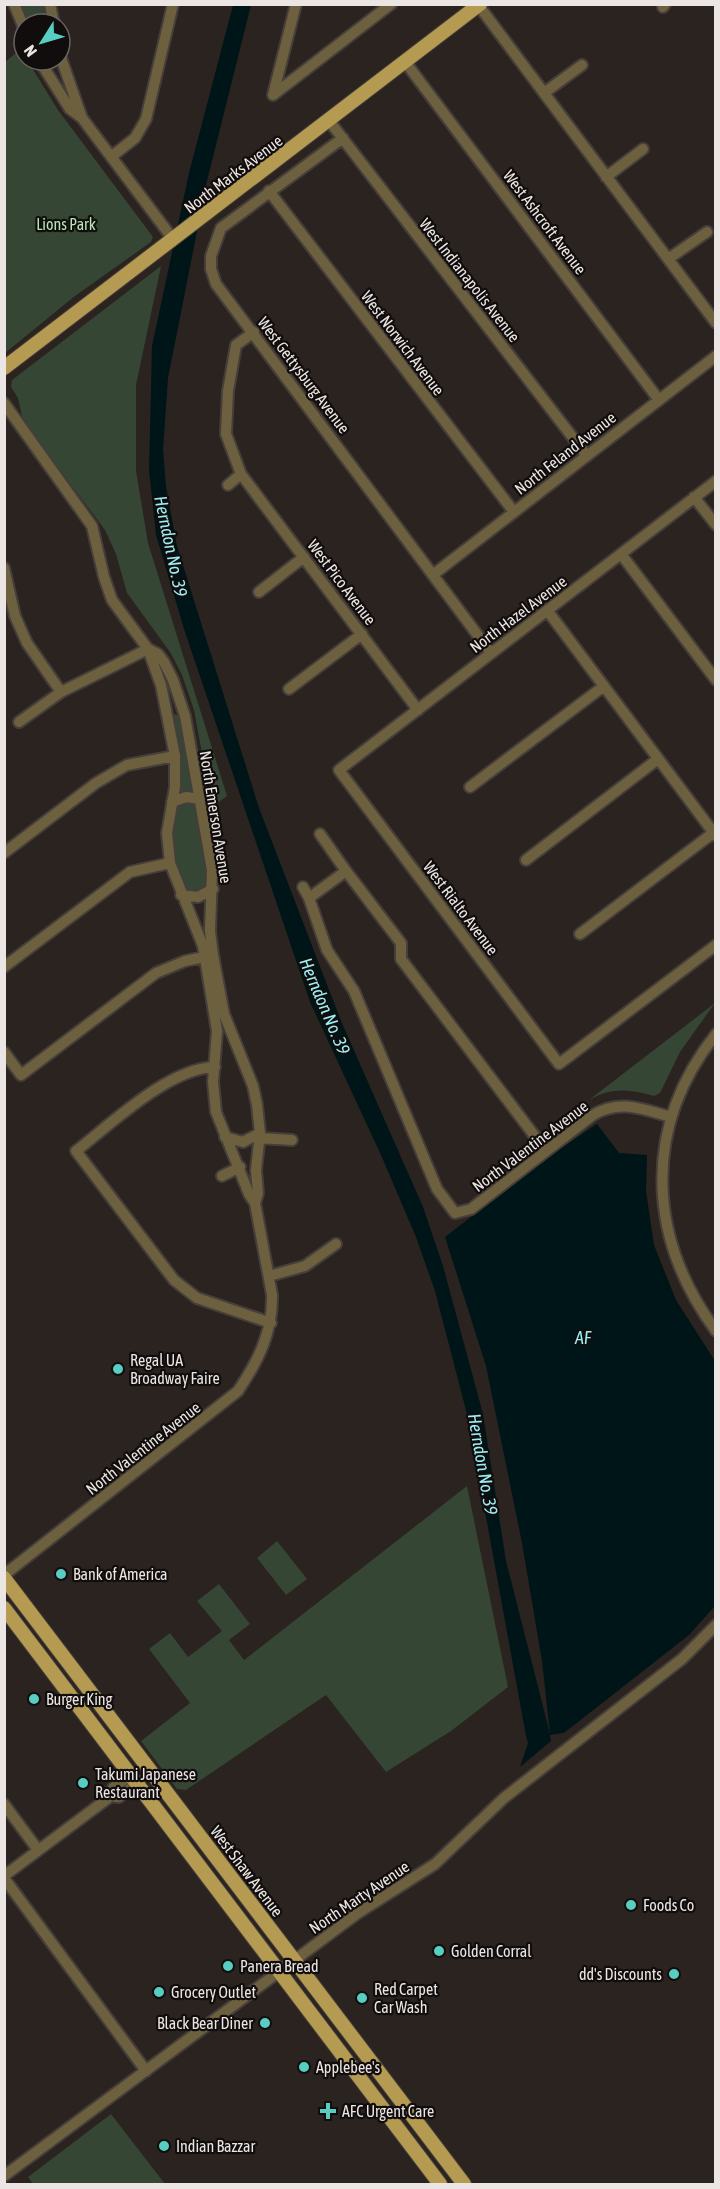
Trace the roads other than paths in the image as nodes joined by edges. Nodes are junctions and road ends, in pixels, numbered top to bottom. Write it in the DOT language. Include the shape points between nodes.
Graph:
graph roads {
  1 [pos="173,4"];
  2 [pos="296,4"];
  3 [pos="391,4"];
  4 [pos="479,5"];
  5 [pos="406,63"];
  6 [pos="582,65"];
  7 [pos="47,72"];
  8 [pos="66,72"];
  9 [pos="544,93"];
  10 [pos="82,118"];
  11 [pos="330,122"];
  12 [pos="342,138"];
  13 [pos="643,149"];
  14 [pos="111,157"];
  15 [pos="606,177"];
  16 [pos="269,191"];
  17 [pos="707,232"];
  18 [pos="173,239"];
  19 [pos="668,259"];
  20 [pos="716,323"];
  21 [pos="254,332"];
  22 [pos="716,356"];
  23 [pos="4,368"];
  24 [pos="659,400"];
  25 [pos="4,403"];
  26 [pos="587,456"];
  27 [pos="241,474"];
  28 [pos="716,481"];
  29 [pos="228,485"];
  30 [pos="694,497"];
  31 [pos="514,512"];
  32 [pos="716,525"];
  33 [pos="621,554"];
  34 [pos="304,557"];
  35 [pos="4,568"];
  36 [pos="434,574"];
  37 [pos="259,592"];
  38 [pos="547,610"];
  39 [pos="10,618"];
  40 [pos="362,634"];
  41 [pos="148,649"];
  42 [pos="491,653"];
  43 [pos="716,680"];
  44 [pos="604,686"];
  45 [pos="289,689"];
  46 [pos="61,692"];
  47 [pos="418,710"];
  48 [pos="19,722"];
  49 [pos="175,756"];
  50 [pos="658,759"];
  51 [pos="339,770"];
  52 [pos="470,787"];
  53 [pos="200,799"];
  54 [pos="172,802"];
  55 [pos="320,834"];
  56 [pos="714,834"];
  57 [pos="4,853"];
  58 [pos="526,860"];
  59 [pos="170,863"];
  60 [pos="346,871"];
  61 [pos="303,887"];
  62 [pos="213,889"];
  63 [pos="181,895"];
  64 [pos="309,898"];
  65 [pos="580,934"];
  66 [pos="716,945"];
  67 [pos="209,956"];
  68 [pos="4,967"];
  69 [pos="716,1034"];
  70 [pos="711,1048"];
  71 [pos="4,1052"];
  72 [pos="215,1067"];
  73 [pos="671,1117"];
  74 [pos="259,1136"];
  75 [pos="225,1137"];
  76 [pos="292,1140"];
  77 [pos="546,1151"];
  78 [pos="240,1167"];
  79 [pos="222,1176"];
  80 [pos="255,1203"];
  81 [pos="336,1244"];
  82 [pos="269,1276"];
  83 [pos="271,1323"];
  84 [pos="716,1331"];
  85 [pos="4,1576"];
  86 [pos="4,1608"];
  87 [pos="716,1625"];
  88 [pos="134,1779"];
  89 [pos="4,1804"];
  90 [pos="179,1809"];
  91 [pos="38,1850"];
  92 [pos="4,1877"];
  93 [pos="295,1961"];
  94 [pos="280,1971"];
  95 [pos="345,2059"];
  96 [pos="146,2071"];
  97 [pos="421,2129"];
  98 [pos="415,2151"];
  99 [pos="4,2176"];
  100 [pos="440,2184"];
  101 [pos="452,2184"];
  102 [pos="464,2184"];
  1 -- 14 [label="street" via="146,119 135,138"];
  2 -- 3 [label="street" via="273,95"];
  4 -- 5 [label="main road, North Marks Avenue"];
  4 -- 9 [label="street"];
  5 -- 11 [label="main road, North Marks Avenue"];
  5 -- 24 [label="street, West Ashcroft Avenue"];
  6 -- 9 [label="street"];
  7 -- 10 [label="street" via="70,109"];
  8 -- 10 [label="street"];
  9 -- 15 [label="street"];
  10 -- 14 [label="street"];
  11 -- 12 [label="street, West Indianapolis Avenue"];
  11 -- 18 [label="main road, North Marks Avenue"];
  12 -- 16 [label="street, West Gettysburg Avenue"];
  12 -- 26 [label="street, West Indianapolis Avenue"];
  13 -- 15 [label="street"];
  14 -- 18 [label="street"];
  15 -- 19 [label="street"];
  16 -- 21 [label="street, West Gettysburg Avenue" via="221,228 211,256 216,284"];
  16 -- 31 [label="street, West Norwich Avenue"];
  17 -- 19 [label="street"];
  18 -- 23 [label="main road, North Marks Avenue"];
  19 -- 20 [label="street"];
  21 -- 27 [label="street, West Pico Avenue" via="236,345 228,392 226,434"];
  21 -- 36 [label="street, West Gettysburg Avenue"];
  22 -- 24 [label="street, North Feland Avenue"];
  24 -- 26 [label="street, North Feland Avenue"];
  25 -- 41 [label="street, North Emerson Avenue" via="83,511 98,543 112,600"];
  26 -- 31 [label="street, North Feland Avenue"];
  27 -- 29 [label="street"];
  27 -- 34 [label="street, West Pico Avenue"];
  28 -- 30 [label="street, North Hazel Avenue"];
  30 -- 32 [label="street"];
  30 -- 33 [label="street, North Hazel Avenue"];
  31 -- 36 [label="street, North Feland Avenue"];
  33 -- 38 [label="street, North Hazel Avenue"];
  33 -- 43 [label="street"];
  34 -- 37 [label="street"];
  34 -- 40 [label="street, West Pico Avenue"];
  35 -- 39 [label="street"];
  36 -- 42 [label="street, West Gettysburg Avenue"];
  38 -- 42 [label="street, North Hazel Avenue"];
  38 -- 44 [label="street"];
  39 -- 46 [label="street"];
  40 -- 45 [label="street"];
  40 -- 47 [label="street, West Pico Avenue"];
  41 -- 46 [label="street"];
  41 -- 49 [label="street, North Emerson Avenue" via="164,697"];
  41 -- 53 [label="street, North Emerson Avenue" via="164,663 180,697"];
  42 -- 47 [label="street, North Hazel Avenue"];
  44 -- 50 [label="street"];
  44 -- 52 [label="street"];
  46 -- 48 [label="street"];
  47 -- 51 [label="street, North Hazel Avenue"];
  49 -- 54 [label="street, North Emerson Avenue"];
  49 -- 57 [label="street" via="127,765 96,783"];
  50 -- 56 [label="street"];
  50 -- 58 [label="street"];
  51 -- 66 [label="street, West Rialto Avenue" via="559,1064"];
  53 -- 54 [label="street" via="186,797"];
  53 -- 62 [label="street, North Emerson Avenue"];
  54 -- 59 [label="street, North Emerson Avenue" via="167,833"];
  55 -- 60 [label="street"];
  56 -- 65 [label="street"];
  59 -- 63 [label="street, North Emerson Avenue"];
  59 -- 68 [label="street" via="130,872"];
  60 -- 64 [label="street"];
  60 -- 77 [label="street" via="400,943 401,959"];
  61 -- 64 [label="street"];
  62 -- 63 [label="street" via="198,897"];
  62 -- 67 [label="street, North Emerson Avenue"];
  63 -- 67 [label="street, North Emerson Avenue"];
  64 -- 77 [label="street, North Valentine Avenue" via="325,944 354,990 437,1189 455,1213 471,1209"];
  67 -- 71 [label="street" via="156,973 21,1075"];
  67 -- 72 [label="street, North Emerson Avenue" via="217,1031"];
  67 -- 74 [label="street, North Emerson Avenue" via="224,1014 253,1086"];
  69 -- 70 [label="street"];
  70 -- 73 [label="street" via="699,1054"];
  72 -- 75 [label="street, North Emerson Avenue" via="214,1098"];
  72 -- 83 [label="street" via="190,1070 170,1080 76,1151 174,1280 197,1298"];
  73 -- 77 [label="street, North Valentine Avenue" via="627,1105 607,1107"];
  73 -- 84 [label="street" via="662,1158 665,1225 681,1274 697,1306"];
  74 -- 75 [label="street" via="243,1142"];
  74 -- 76 [label="street"];
  74 -- 80 [label="street, North Emerson Avenue"];
  75 -- 78 [label="street, North Emerson Avenue"];
  78 -- 79 [label="street"];
  78 -- 80 [label="street, North Emerson Avenue"];
  80 -- 82 [label="street, North Emerson Avenue"];
  81 -- 82 [label="street" via="305,1266"];
  82 -- 83 [label="street, North Emerson Avenue"];
  83 -- 85 [label="street, North Valentine Avenue" via="257,1361 229,1400"];
  85 -- 90 [label="main road, West Shaw Avenue"];
  86 -- 88 [label="main road, West Shaw Avenue"];
  87 -- 93 [label="street, North Marty Avenue" via="682,1659 504,1798 443,1857 358,1913"];
  88 -- 90 [label="main road" via="144,1779 166,1807"];
  88 -- 91 [label="street" via="113,1788 111,1796"];
  88 -- 94 [label="main road, West Shaw Avenue"];
  89 -- 91 [label="street"];
  90 -- 93 [label="main road, West Shaw Avenue"];
  91 -- 92 [label="street"];
  92 -- 96 [label="street"];
  93 -- 94 [label="street, North Marty Avenue"];
  93 -- 97 [label="main road, West Shaw Avenue"];
  94 -- 95 [label="main road, West Shaw Avenue"];
  94 -- 96 [label="street, North Marty Avenue"];
  95 -- 97 [label="main road" via="365,2071 407,2125"];
  95 -- 98 [label="main road, West Shaw Avenue"];
  96 -- 99 [label="street, North Marty Avenue"];
  97 -- 102 [label="main road, West Shaw Avenue"];
  98 -- 100 [label="main road, West Shaw Avenue"];
  98 -- 101 [label="main road" via="426,2152"];
}
